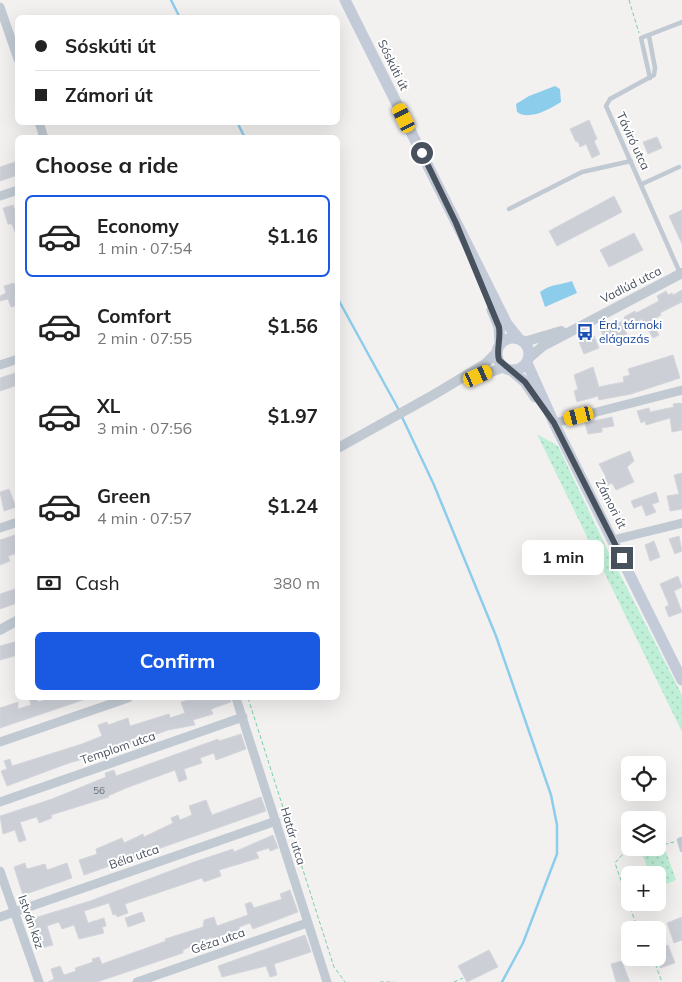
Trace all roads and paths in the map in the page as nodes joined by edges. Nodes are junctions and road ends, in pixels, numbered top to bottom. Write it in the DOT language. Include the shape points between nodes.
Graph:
graph roads {
  1 [pos="345,0"];
  2 [pos="629,0"];
  3 [pos="0,7"];
  4 [pos="682,22"];
  5 [pos="4,32"];
  6 [pos="649,36"];
  7 [pos="641,38"];
  8 [pos="15,53"];
  9 [pos="650,78"];
  10 [pos="631,161"];
  11 [pos="679,167"];
  12 [pos="642,184"];
  13 [pos="15,191"];
  14 [pos="0,196"];
  15 [pos="509,210"];
  16 [pos="456,223"];
  17 [pos="681,274"];
  18 [pos="592,319"];
  19 [pos="522,340"];
  20 [pos="499,348"];
  21 [pos="528,360"];
  22 [pos="15,361"];
  23 [pos="0,365"];
  24 [pos="508,368"];
  25 [pos="682,390"];
  26 [pos="435,394"];
  27 [pos="554,423"];
  28 [pos="340,447"];
  29 [pos="15,523"];
  30 [pos="682,523"];
  31 [pos="0,528"];
  32 [pos="613,540"];
  33 [pos="15,622"];
  34 [pos="0,630"];
  35 [pos="682,680"];
  36 [pos="122,700"];
  37 [pos="237,700"];
  38 [pos="249,700"];
  39 [pos="243,717"];
  40 [pos="0,742"];
  41 [pos="0,802"];
  42 [pos="276,821"];
  43 [pos="681,840"];
  44 [pos="666,844"];
  45 [pos="682,850"];
  46 [pos="621,856"];
  47 [pos="0,871"];
  48 [pos="14,912"];
  49 [pos="0,917"];
  50 [pos="635,921"];
  51 [pos="307,923"];
  52 [pos="656,966"];
  53 [pos="462,978"];
  54 [pos="39,982"];
  55 [pos="137,982"];
  56 [pos="327,982"];
  57 [pos="345,982"];
  58 [pos="380,982"];
  59 [pos="394,982"];
  60 [pos="454,982"];
  61 [pos="662,982"];
  1 -- 16 [label="main road, Sóskúti út"];
  2 -- 7 [label="path"];
  3 -- 5 [label="street"];
  4 -- 6 [label="lane"];
  5 -- 8 [label="street"];
  6 -- 7 [label="lane"];
  6 -- 9 [label="lane" via="655,68"];
  7 -- 9 [label="lane"];
  9 -- 10 [label="lane, Táviró utca" via="615,96 606,106"];
  10 -- 12 [label="lane, Táviró utca"];
  10 -- 15 [label="lane" via="582,172"];
  11 -- 12 [label="lane"];
  12 -- 17 [label="lane, Táviró utca"];
  13 -- 14 [label="street"];
  16 -- 19 [label="main road, Sóskúti út" via="507,324"];
  16 -- 20 [label="main road, Sóskúti út" via="499,327"];
  17 -- 18 [label="street, Vadlúd utca"];
  18 -- 19 [label="street, Vadlúd utca"];
  18 -- 21 [label="street, Vadlúd utca" via="543,346"];
  19 -- 20 [label="main road" via="507,339"];
  19 -- 21 [label="main road" via="529,351"];
  20 -- 24 [label="main road" via="499,360"];
  20 -- 26 [label="street" via="485,364"];
  21 -- 24 [label="main road" via="520,368"];
  21 -- 27 [label="main road, Zámori út"];
  22 -- 23 [label="street"];
  24 -- 26 [label="street" via="489,371"];
  24 -- 27 [label="main road, Zámori út" via="525,382"];
  25 -- 27 [label="street"];
  26 -- 28 [label="street"];
  27 -- 32 [label="main road, Zámori út"];
  29 -- 31 [label="street"];
  30 -- 32 [label="street"];
  32 -- 35 [label="main road, Zámori út"];
  33 -- 34 [label="street"];
  36 -- 40 [label="street"];
  37 -- 39 [label="street, Határ utca"];
  38 -- 57 [label="path" via="334,967"];
  39 -- 41 [label="street, Templom utca"];
  39 -- 42 [label="street, Határ utca"];
  42 -- 48 [label="street, Béla utca"];
  42 -- 51 [label="street, Határ utca"];
  43 -- 44 [label="path"];
  43 -- 45 [label="lane"];
  46 -- 50 [label="path" via="617,859 616,869"];
  47 -- 48 [label="street, István köz"];
  48 -- 49 [label="street, Béla utca"];
  48 -- 54 [label="street, István köz"];
  51 -- 55 [label="street, Géza utca"];
  51 -- 56 [label="street, Határ utca"];
  52 -- 61 [label="path"];
  53 -- 60 [label="path"];
  58 -- 59 [label="path"];
}
